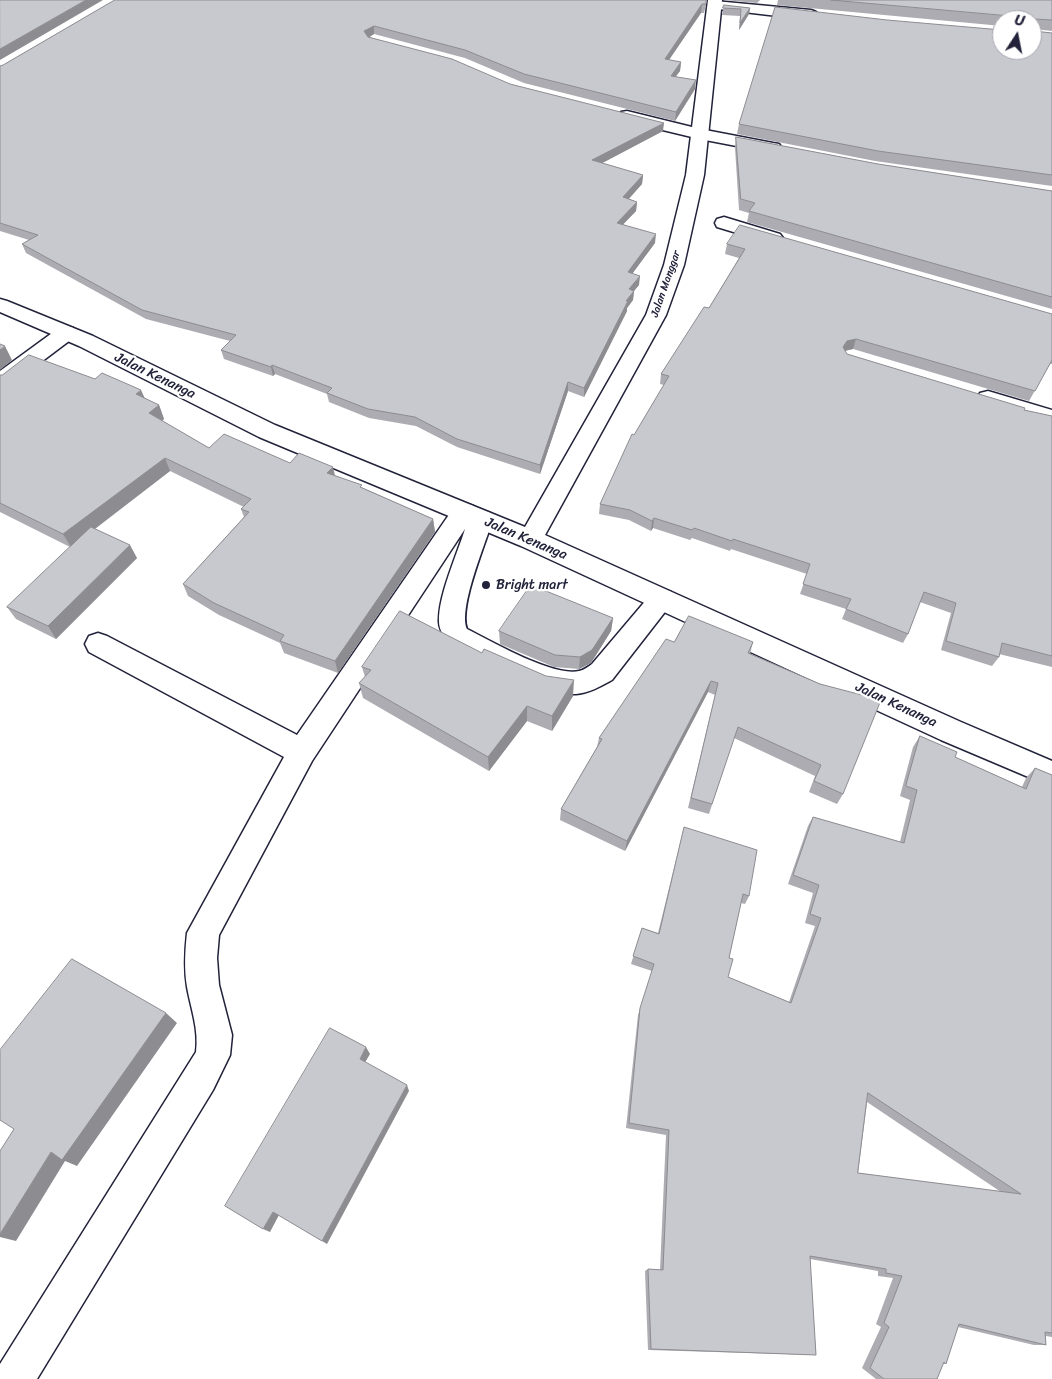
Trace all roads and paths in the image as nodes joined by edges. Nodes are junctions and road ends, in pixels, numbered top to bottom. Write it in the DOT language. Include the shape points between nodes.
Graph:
graph roads {
  1 [pos="715,2"];
  2 [pos="828,17"];
  3 [pos="608,111"];
  4 [pos="700,134"];
  5 [pos="788,151"];
  6 [pos="724,223"];
  7 [pos="790,242"];
  8 [pos="0,305"];
  9 [pos="66,333"];
  10 [pos="0,382"];
  11 [pos="966,392"];
  12 [pos="1052,418"];
  13 [pos="472,516"];
  14 [pos="530,539"];
  15 [pos="662,599"];
  16 [pos="98,644"];
  17 [pos="302,752"];
  18 [pos="1052,774"];
  19 [pos="14,1379"];
  1 -- 2 [label="main road"];
  1 -- 4 [label="main road, Jalan Manggar"];
  3 -- 4 [label="main road"];
  4 -- 5 [label="main road"];
  4 -- 14 [label="main road, Jalan Manggar" via="687,215 656,315"];
  6 -- 7 [label="main road"];
  8 -- 9 [label="main road, Jalan Kenanga"];
  9 -- 10 [label="main road"];
  9 -- 13 [label="main road, Jalan Kenanga" via="267,431"];
  11 -- 12 [label="main road"];
  13 -- 14 [label="main road, Jalan Kenanga"];
  13 -- 15 [label="main road" via="453,604 452,624 457,636 552,681 576,683 590,680 602,672"];
  13 -- 17 [label="main road"];
  14 -- 15 [label="main road, Jalan Kenanga"];
  15 -- 18 [label="main road, Jalan Kenanga"];
  16 -- 17 [label="main road"];
  17 -- 19 [label="main road" via="204,932 201,958 203,985 215,1035 213,1055"];
}
